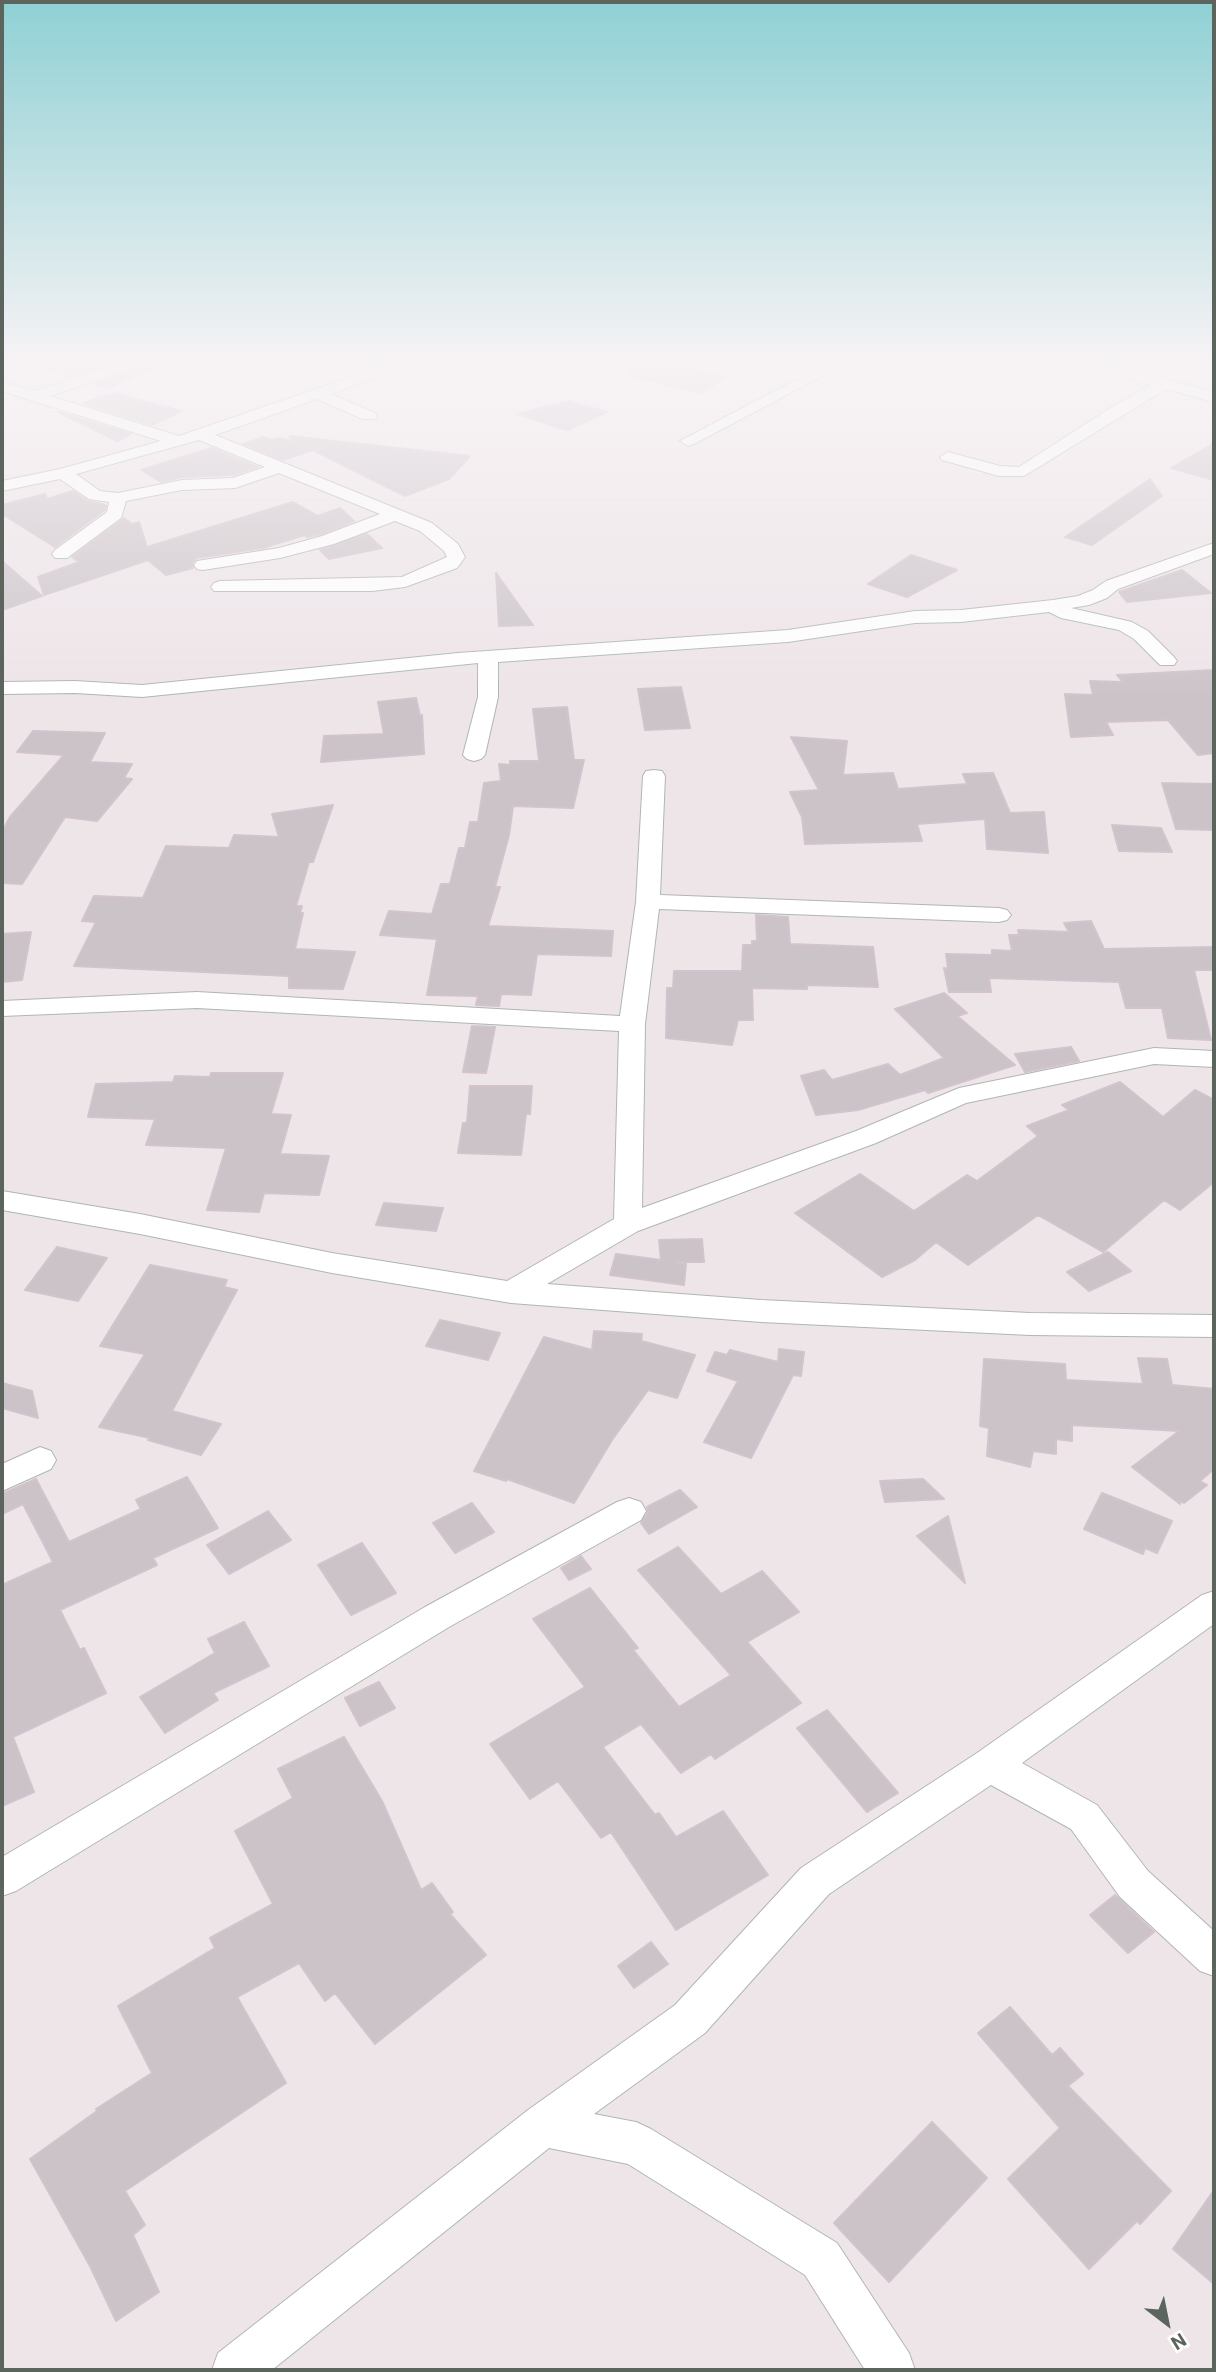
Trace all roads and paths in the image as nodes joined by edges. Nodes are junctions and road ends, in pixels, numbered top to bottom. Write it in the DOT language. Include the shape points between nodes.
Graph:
graph roads {
  1 [pos="50,476"];
  2 [pos="67,476"];
  3 [pos="255,476"];
  4 [pos="302,476"];
  5 [pos="2,486"];
  6 [pos="118,498"];
  7 [pos="397,514"];
  8 [pos="1214,548"];
  9 [pos="61,554"];
  10 [pos="203,565"];
  11 [pos="220,587"];
  12 [pos="1053,606"];
  13 [pos="488,657"];
  14 [pos="1167,661"];
  15 [pos="2,688"];
  16 [pos="474,755"];
  17 [pos="654,776"];
  18 [pos="648,902"];
  19 [pos="999,915"];
  20 [pos="2,1008"];
  21 [pos="632,1024"];
  22 [pos="1214,1059"];
  23 [pos="2,1201"];
  24 [pos="628,1224"];
  25 [pos="511,1292"];
  26 [pos="1214,1326"];
  27 [pos="40,1460"];
  28 [pos="2,1478"];
  29 [pos="629,1511"];
  30 [pos="1214,1605"];
  31 [pos="990,1765"];
  32 [pos="2,1878"];
  33 [pos="1214,1957"];
  34 [pos="543,2125"];
  35 [pos="235,2370"];
  36 [pos="892,2370"];
  1 -- 5 [label="street"];
  2 -- 6 [label="street" via="95,495"];
  3 -- 6 [label="street" via="234,483 182,485"];
  4 -- 7 [label="street"];
  6 -- 9 [label="street" via="115,514"];
  7 -- 10 [label="street" via="280,553"];
  7 -- 11 [label="street" via="426,527 452,548 456,557 451,564 405,582"];
  8 -- 12 [label="street" via="1112,585 1082,601"];
  12 -- 13 [label="street" via="915,617 788,636"];
  12 -- 14 [label="street" via="1068,614 1125,626"];
  13 -- 15 [label="street" via="142,691"];
  13 -- 16 [label="street" via="488,698"];
  17 -- 18 [label="street"];
  18 -- 19 [label="street"];
  18 -- 21 [label="street"];
  20 -- 21 [label="street" via="197,1000"];
  21 -- 24 [label="street"];
  22 -- 24 [label="street" via="1154,1056 959,1096 866,1138"];
  23 -- 25 [label="street"];
  24 -- 25 [label="street"];
  25 -- 26 [label="street" via="774,1312 1030,1324"];
  27 -- 28 [label="street"];
  29 -- 32 [label="street" via="437,1617"];
  30 -- 31 [label="street"];
  31 -- 33 [label="street" via="1084,1817 1134,1884"];
  31 -- 34 [label="street" via="816,1881 690,2019"];
  34 -- 35 [label="street"];
  34 -- 36 [label="street" via="636,2144 821,2259"];
}
